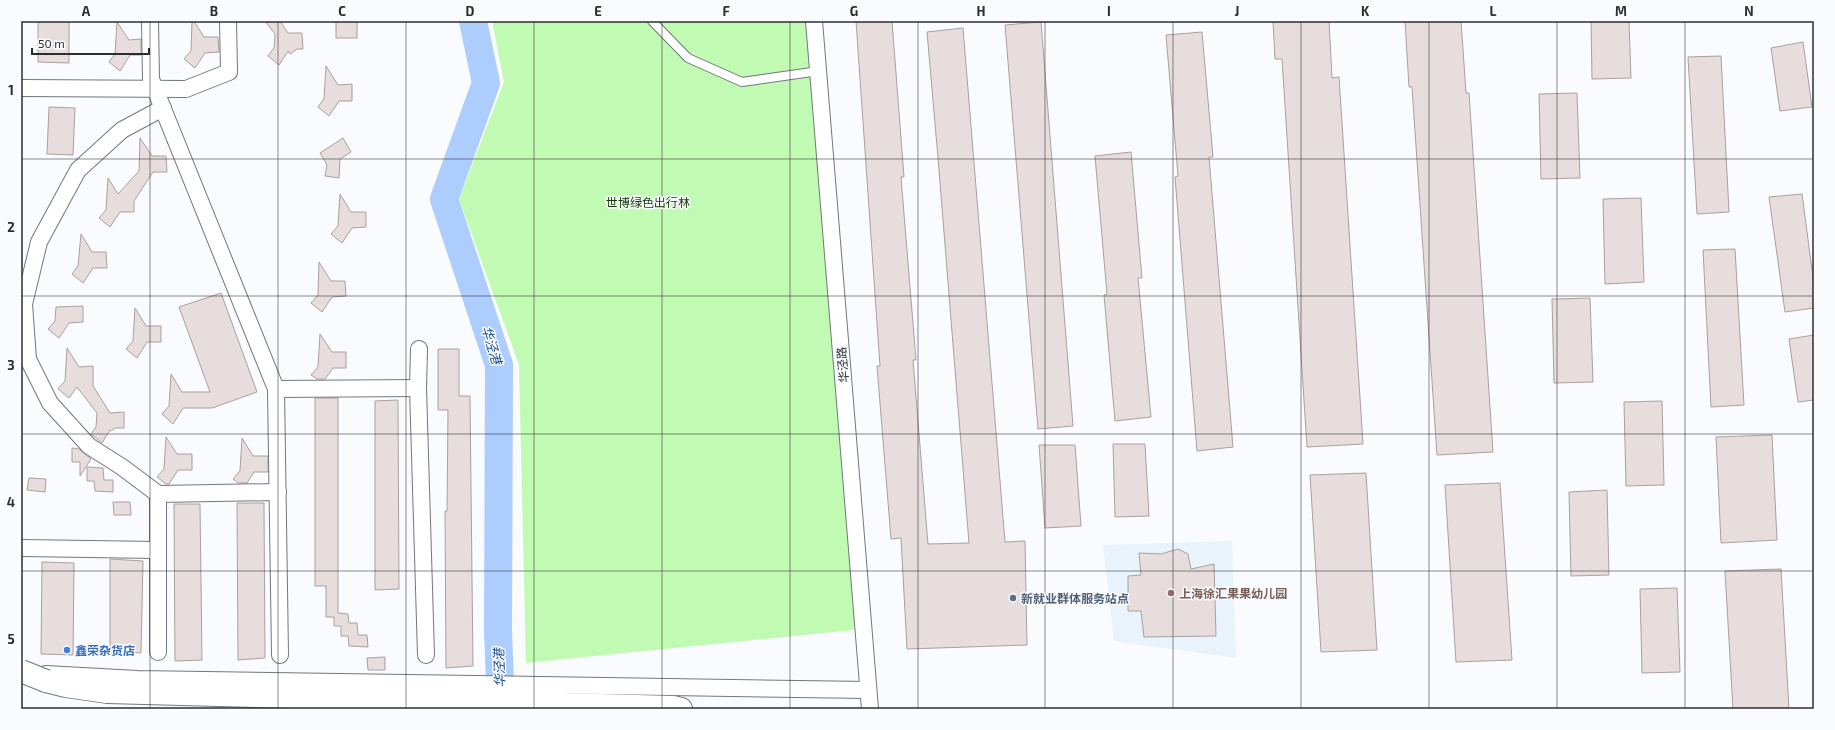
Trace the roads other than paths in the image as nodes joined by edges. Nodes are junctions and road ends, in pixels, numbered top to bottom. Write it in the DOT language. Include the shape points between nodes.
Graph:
graph roads {
  1 [pos="150,21"];
  2 [pos="228,21"];
  3 [pos="652,21"];
  4 [pos="814,21"];
  5 [pos="819,71"];
  6 [pos="21,88"];
  7 [pos="155,88"];
  8 [pos="163,108"];
  9 [pos="419,349"];
  10 [pos="418,388"];
  11 [pos="276,389"];
  12 [pos="278,492"];
  13 [pos="158,494"];
  14 [pos="21,548"];
  15 [pos="157,550"];
  16 [pos="158,652"];
  17 [pos="280,654"];
  18 [pos="426,656"];
  19 [pos="21,672"];
  20 [pos="868,690"];
  21 [pos="531,694"];
  22 [pos="681,709"];
  23 [pos="870,709"];
  1 -- 7 [label="street" via="151,79"];
  2 -- 7 [label="street" via="229,72 186,89"];
  3 -- 5 [label="lane" via="688,58 742,82"];
  4 -- 5 [label="street, 华泾路"];
  5 -- 20 [label="street, 华泾路"];
  6 -- 7 [label="street"];
  7 -- 8 [label="street"];
  8 -- 11 [label="street"];
  8 -- 13 [label="street" via="122,130 78,170 39,242 24,304 28,359 50,402 89,446"];
  9 -- 10 [label="street"];
  10 -- 11 [label="street"];
  10 -- 18 [label="street"];
  11 -- 12 [label="street"];
  12 -- 13 [label="street"];
  12 -- 17 [label="street"];
  13 -- 15 [label="street"];
  14 -- 15 [label="street"];
  15 -- 16 [label="street"];
  19 -- 21 [label="street" via="137,679 486,685"];
  19 -- 21 [label="highway, bridge" via="66,686 107,692"];
  20 -- 21 [label="street"];
  20 -- 23 [label="street, 华泾路"];
  21 -- 22 [label="highway"];
}
